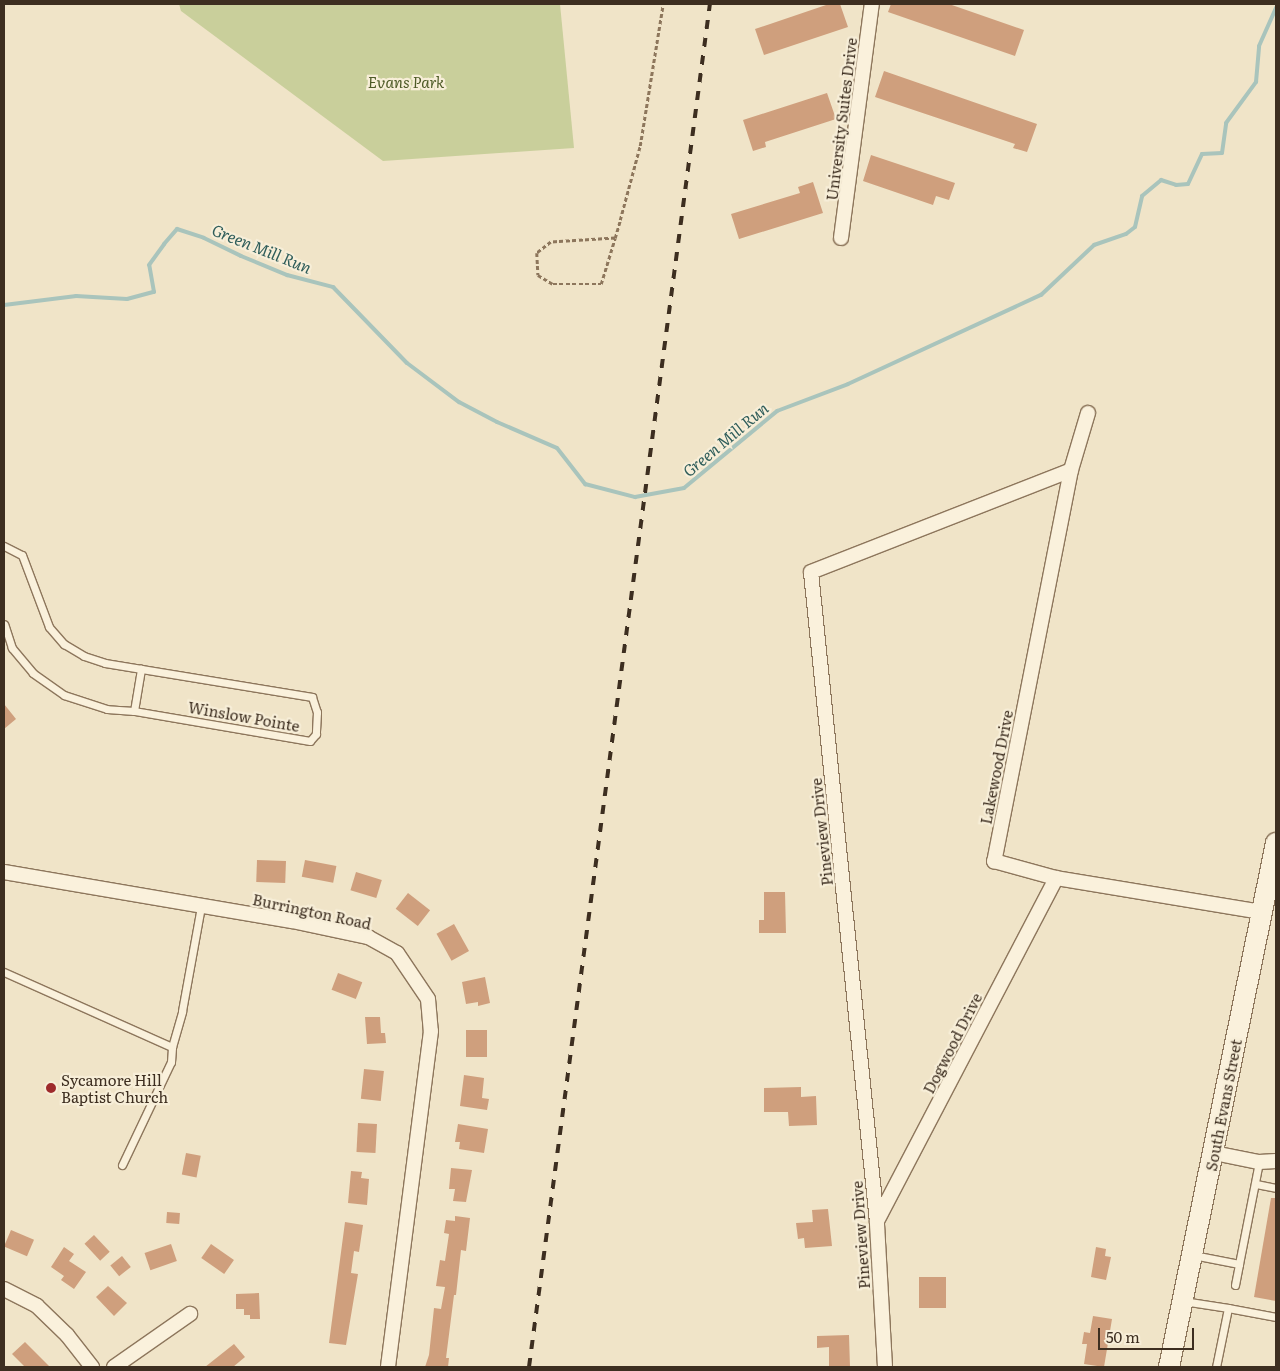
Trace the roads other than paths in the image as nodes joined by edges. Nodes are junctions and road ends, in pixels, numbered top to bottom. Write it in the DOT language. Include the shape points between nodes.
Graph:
graph roads {
  1 [pos="872,4"];
  2 [pos="841,238"];
  3 [pos="1088,413"];
  4 [pos="1071,470"];
  5 [pos="4,546"];
  6 [pos="4,624"];
  7 [pos="141,669"];
  8 [pos="134,711"];
  9 [pos="1276,844"];
  10 [pos="4,872"];
  11 [pos="1056,878"];
  12 [pos="201,906"];
  13 [pos="1262,912"];
  14 [pos="4,972"];
  15 [pos="172,1047"];
  16 [pos="1214,1153"];
  17 [pos="1276,1160"];
  18 [pos="1259,1162"];
  19 [pos="122,1165"];
  20 [pos="1256,1184"];
  21 [pos="1276,1188"];
  22 [pos="877,1222"];
  23 [pos="1192,1254"];
  24 [pos="1239,1264"];
  25 [pos="1235,1285"];
  26 [pos="4,1289"];
  27 [pos="1183,1300"];
  28 [pos="1228,1308"];
  29 [pos="190,1314"];
  30 [pos="1276,1317"];
  31 [pos="92,1367"];
  32 [pos="114,1367"];
  33 [pos="388,1367"];
  34 [pos="885,1367"];
  35 [pos="1169,1367"];
  36 [pos="1216,1367"];
  1 -- 2 [label="street, University Suites Drive"];
  3 -- 4 [label="street, Lakewood Drive"];
  4 -- 11 [label="street, Lakewood Drive" via="994,861"];
  4 -- 22 [label="street, Pineview Drive" via="811,572"];
  5 -- 7 [label="lane, Winslow Pointe" via="22,555 49,627 64,644 98,661"];
  6 -- 8 [label="lane, Winslow Pointe" via="12,648 33,674 64,695 107,709"];
  7 -- 8 [label="lane"];
  7 -- 8 [label="lane, Winslow Pointe" via="312,697 316,734 310,741"];
  9 -- 13 [label="main road, South Evans Street"];
  10 -- 12 [label="street, Burrington Road"];
  11 -- 13 [label="street, Lakewood Drive"];
  11 -- 22 [label="street, Dogwood Drive"];
  12 -- 15 [label="lane" via="182,1011"];
  12 -- 33 [label="street, Burrington Road" via="368,936 397,953 428,998 431,1031"];
  13 -- 16 [label="main road, South Evans Street"];
  14 -- 15 [label="lane"];
  15 -- 19 [label="lane" via="171,1062"];
  16 -- 18 [label="street"];
  16 -- 23 [label="main road, South Evans Street"];
  17 -- 18 [label="street"];
  18 -- 20 [label="lane"];
  20 -- 21 [label="lane"];
  20 -- 24 [label="lane"];
  22 -- 34 [label="street, Pineview Drive"];
  23 -- 24 [label="lane"];
  23 -- 27 [label="main road, South Evans Street"];
  24 -- 25 [label="lane"];
  26 -- 31 [label="street" via="37,1306 67,1335"];
  27 -- 28 [label="lane"];
  27 -- 35 [label="main road, South Evans Street"];
  28 -- 30 [label="lane"];
  28 -- 36 [label="lane"];
  29 -- 32 [label="street"];
}
